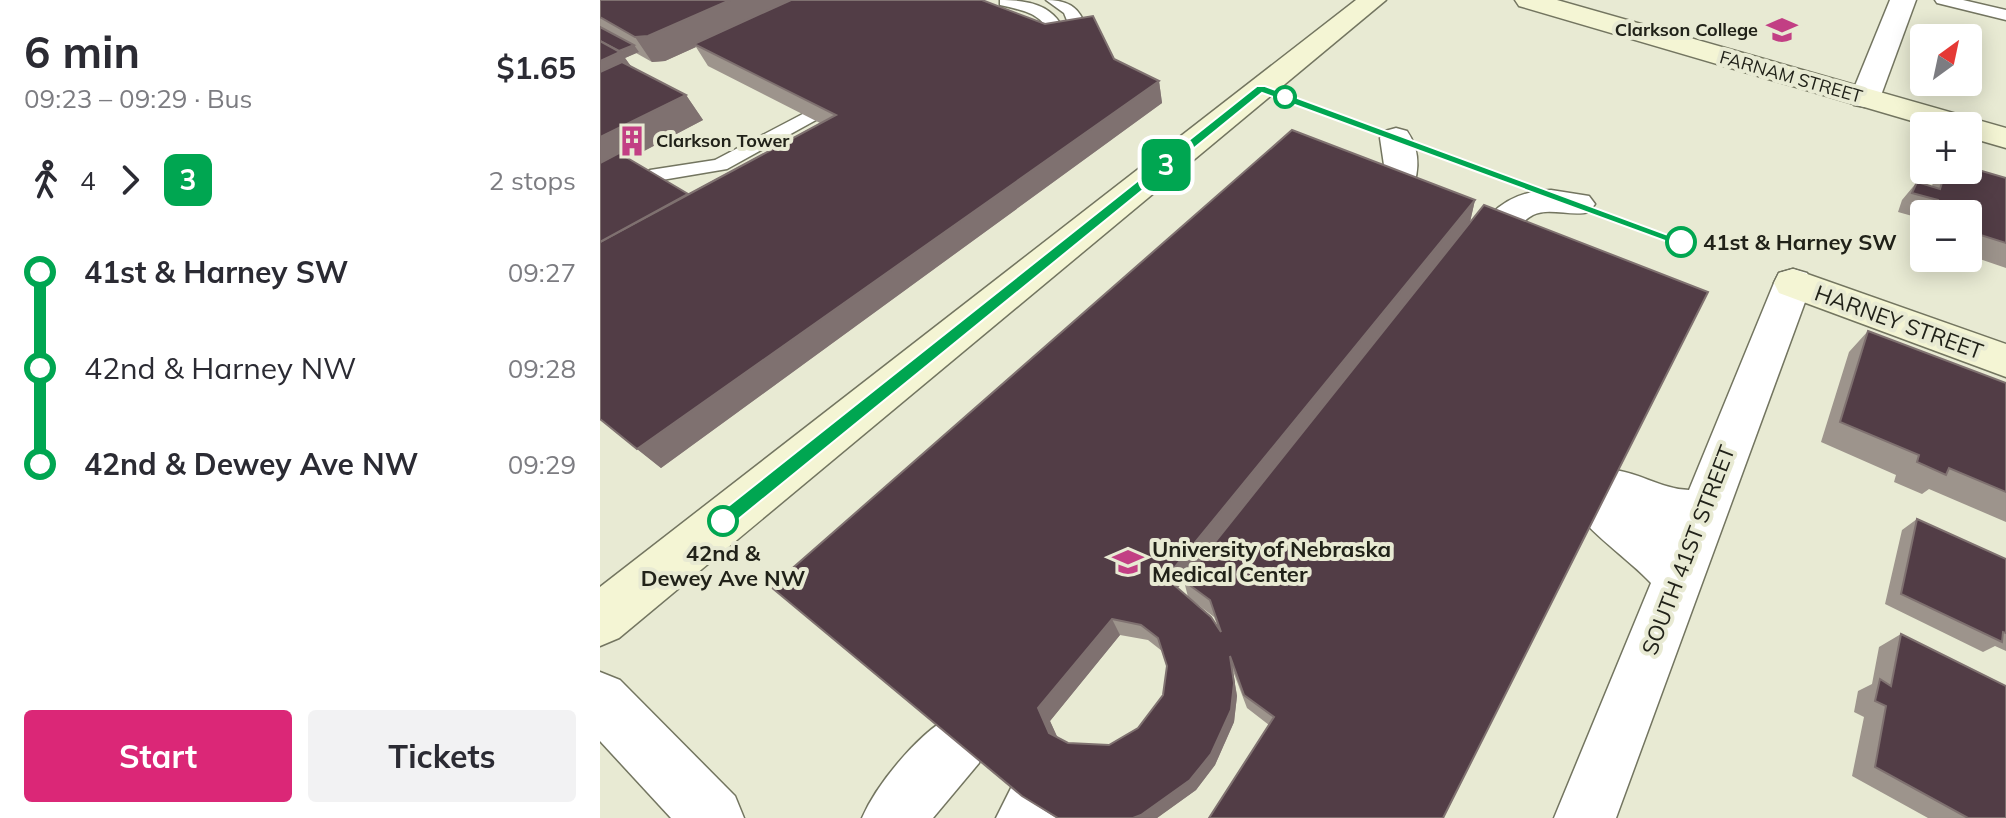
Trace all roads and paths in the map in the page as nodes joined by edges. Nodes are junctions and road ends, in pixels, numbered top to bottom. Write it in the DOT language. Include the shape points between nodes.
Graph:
graph roads {
  1 [pos="1054,0"];
  2 [pos="1373,0"];
  3 [pos="1528,0"];
  4 [pos="1903,0"];
  5 [pos="1943,0"];
  6 [pos="1008,1"];
  7 [pos="987,12"];
  8 [pos="2006,15"];
  9 [pos="1086,68"];
  10 [pos="1069,75"];
  11 [pos="856,91"];
  12 [pos="1865,98"];
  13 [pos="792,99"];
  14 [pos="817,112"];
  15 [pos="1914,112"];
  16 [pos="840,124"];
  17 [pos="1982,131"];
  18 [pos="1396,138"];
  19 [pos="2006,138"];
  20 [pos="720,165"];
  21 [pos="650,176"];
  22 [pos="702,189"];
  23 [pos="1394,192"];
  24 [pos="1577,204"];
  25 [pos="1494,233"];
  26 [pos="1793,283"];
  27 [pos="2006,361"];
  28 [pos="1704,512"];
  29 [pos="1677,576"];
  30 [pos="600,620"];
  31 [pos="600,700"];
  32 [pos="958,742"];
  33 [pos="713,818"];
  34 [pos="893,818"];
  35 [pos="1585,818"];
  1 -- 9 [label="lane" via="1077,21 1089,57"];
  2 -- 30 [label="main road"];
  3 -- 12 [label="main road, FARNAM STREET"];
  4 -- 12 [label="street"];
  5 -- 8 [label="lane"];
  6 -- 7 [label="lane"];
  6 -- 10 [label="lane" via="1047,14 1062,46 1060,67"];
  11 -- 14 [label="lane"];
  12 -- 15 [label="main road, FARNAM STREET"];
  13 -- 14 [label="lane"];
  14 -- 16 [label="lane"];
  14 -- 20 [label="lane"];
  17 -- 19 [label="main road, FARNAM STREET"];
  18 -- 23 [label="street" via="1403,160"];
  20 -- 21 [label="lane"];
  20 -- 22 [label="lane"];
  24 -- 25 [label="street" via="1529,202 1508,214"];
  26 -- 27 [label="main road, HARNEY STREET"];
  26 -- 28 [label="street, SOUTH 41ST STREET"];
  28 -- 29 [label="street, SOUTH 41ST STREET"];
  28 -- 29 [label="street" via="1604,497"];
  29 -- 35 [label="street, SOUTH 41ST STREET"];
  31 -- 33 [label="street"];
  32 -- 34 [label="street"];
}
